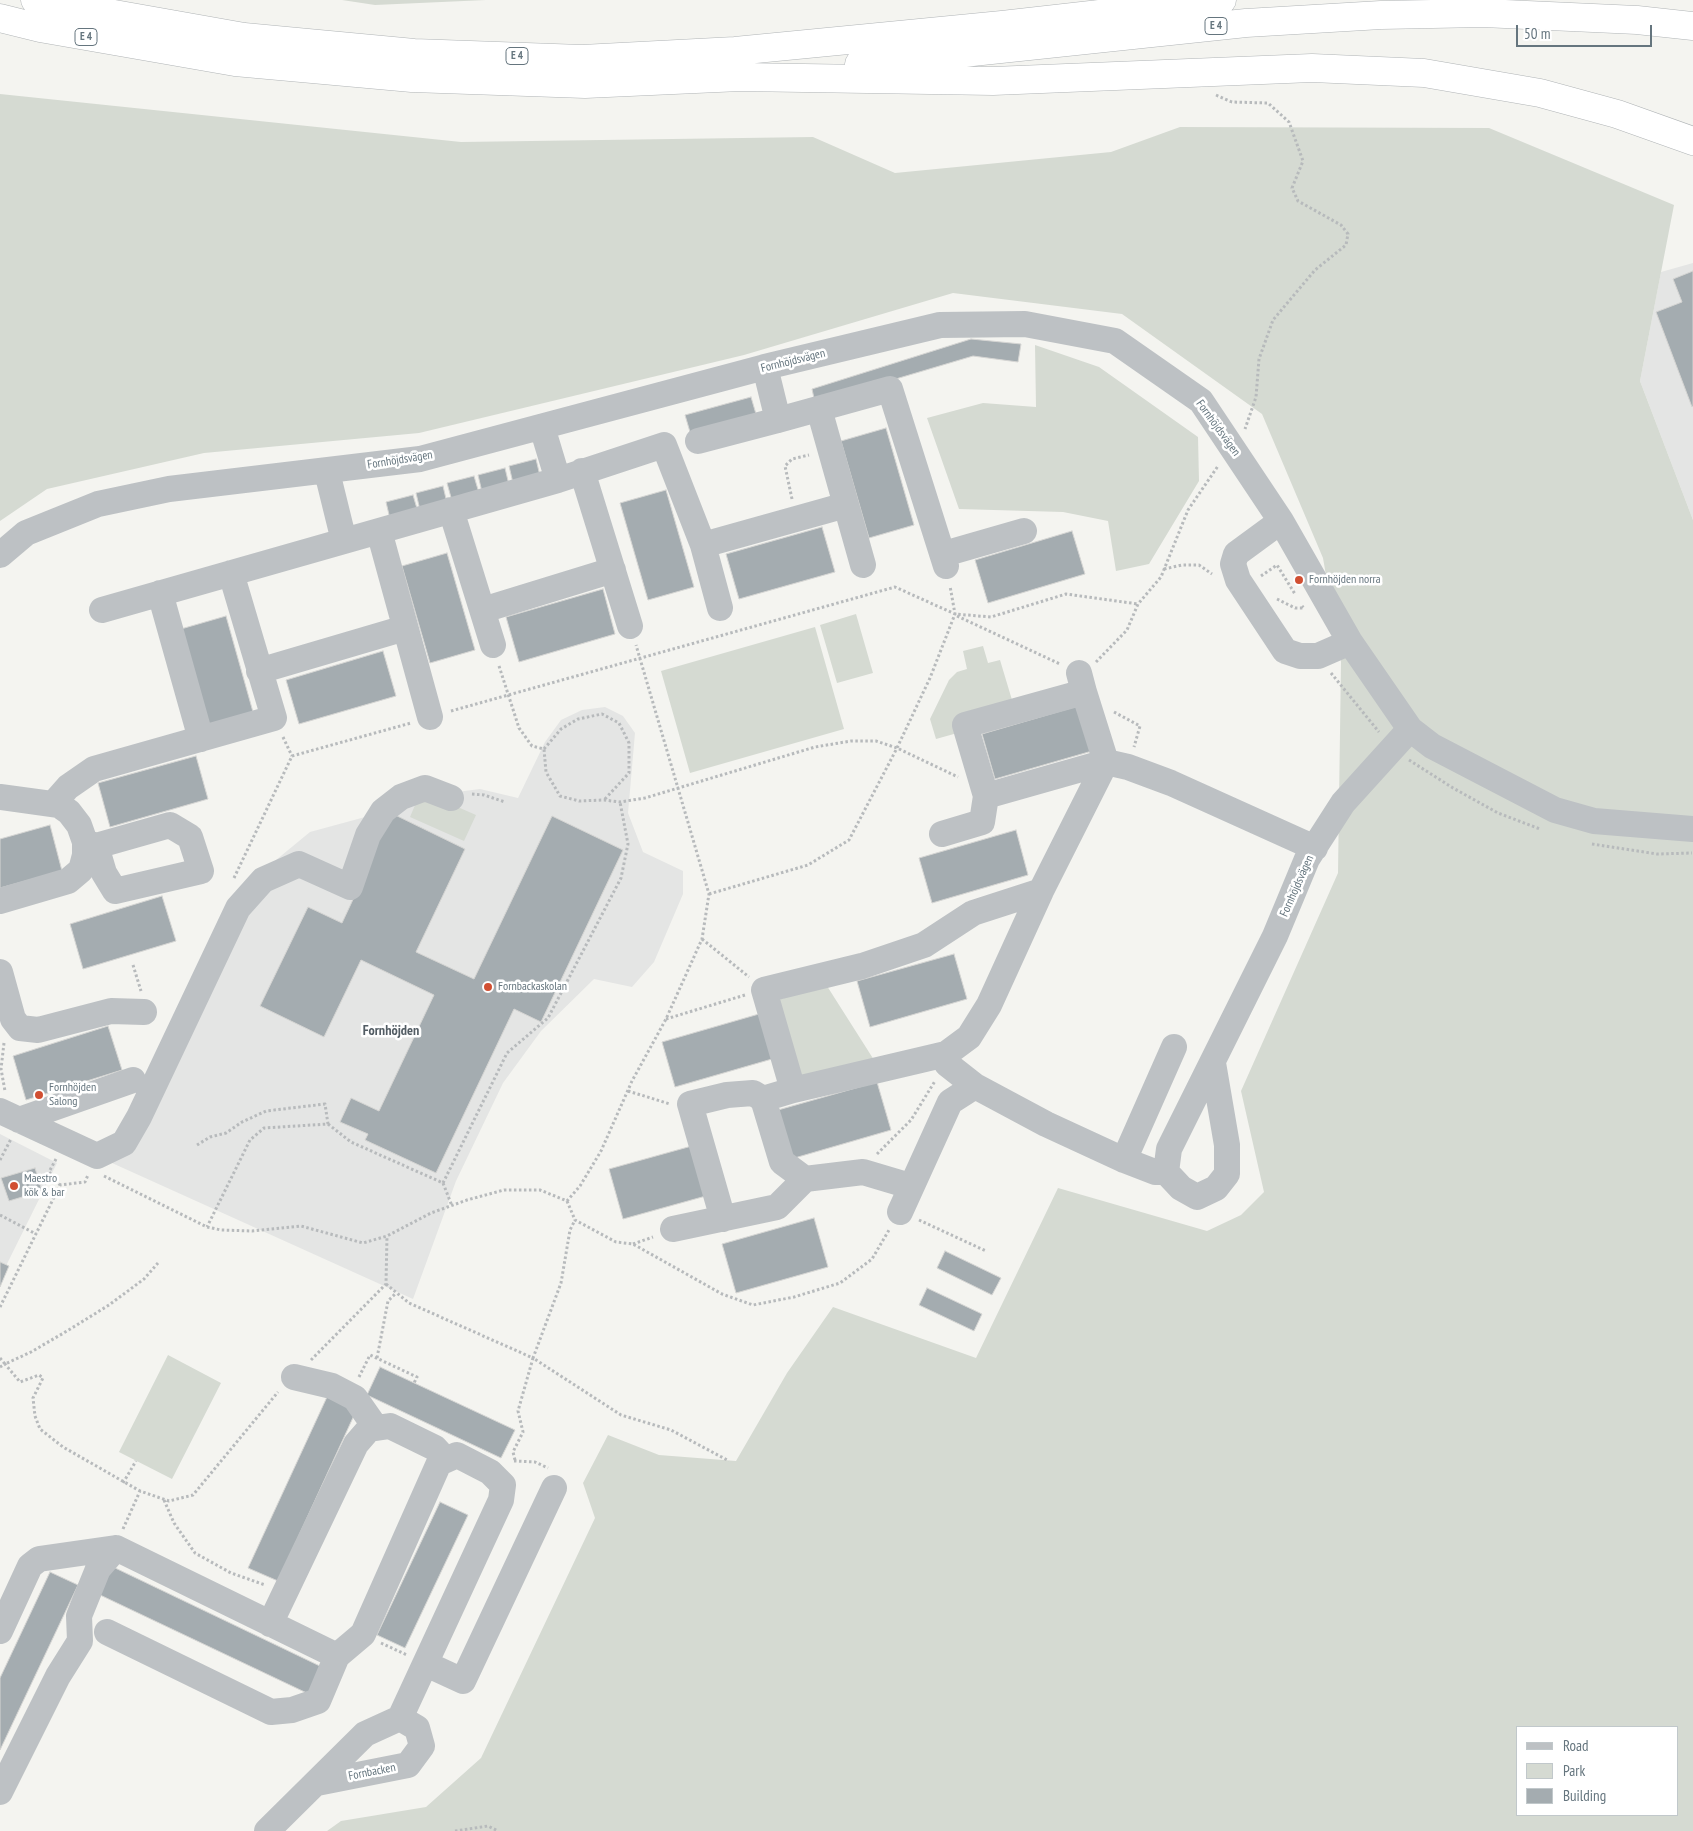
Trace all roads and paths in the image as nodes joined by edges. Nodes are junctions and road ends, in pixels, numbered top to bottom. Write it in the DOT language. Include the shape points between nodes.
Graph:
graph roads {
  1 [pos="35,0"];
  2 [pos="1136,0"];
  3 [pos="1222,0"];
  4 [pos="0,18"];
  5 [pos="1002,25"];
  6 [pos="1693,26"];
  7 [pos="740,77"];
  8 [pos="1211,92"];
  9 [pos="1693,141"];
  10 [pos="766,367"];
  11 [pos="819,409"];
  12 [pos="778,420"];
  13 [pos="542,426"];
  14 [pos="1243,436"];
  15 [pos="698,442"];
  16 [pos="830,449"];
  17 [pos="1219,466"];
  18 [pos="582,471"];
  19 [pos="327,472"];
  20 [pos="558,480"];
  21 [pos="846,505"];
  22 [pos="451,510"];
  23 [pos="796,519"];
  24 [pos="1281,521"];
  25 [pos="379,531"];
  26 [pos="1024,531"];
  27 [pos="344,541"];
  28 [pos="703,546"];
  29 [pos="0,555"];
  30 [pos="945,560"];
  31 [pos="863,565"];
  32 [pos="613,570"];
  33 [pos="231,573"];
  34 [pos="1246,588"];
  35 [pos="160,593"];
  36 [pos="1138,604"];
  37 [pos="720,608"];
  38 [pos="102,610"];
  39 [pos="483,610"];
  40 [pos="954,614"];
  41 [pos="630,626"];
  42 [pos="405,628"];
  43 [pos="1350,642"];
  44 [pos="493,645"];
  45 [pos="640,658"];
  46 [pos="259,671"];
  47 [pos="1083,690"];
  48 [pos="507,696"];
  49 [pos="430,718"];
  50 [pos="1410,729"];
  51 [pos="201,739"];
  52 [pos="898,748"];
  53 [pos="544,749"];
  54 [pos="1117,764"];
  55 [pos="677,789"];
  56 [pos="4,790"];
  57 [pos="484,795"];
  58 [pos="986,796"];
  59 [pos="451,798"];
  60 [pos="604,800"];
  61 [pos="505,802"];
  62 [pos="620,802"];
  63 [pos="53,804"];
  64 [pos="1693,829"];
  65 [pos="942,834"];
  66 [pos="1315,848"];
  67 [pos="234,879"];
  68 [pos="1041,891"];
  69 [pos="709,894"];
  70 [pos="0,901"];
  71 [pos="702,939"];
  72 [pos="0,972"];
  73 [pos="764,990"];
  74 [pos="144,1012"];
  75 [pos="13,1019"];
  76 [pos="666,1019"];
  77 [pos="1174,1047"];
  78 [pos="946,1059"];
  79 [pos="1213,1063"];
  80 [pos="133,1080"];
  81 [pos="974,1086"];
  82 [pos="793,1090"];
  83 [pos="628,1091"];
  84 [pos="763,1099"];
  85 [pos="690,1104"];
  86 [pos="10,1119"];
  87 [pos="328,1124"];
  88 [pos="197,1145"];
  89 [pos="59,1154"];
  90 [pos="0,1160"];
  91 [pos="1124,1160"];
  92 [pos="94,1163"];
  93 [pos="864,1172"];
  94 [pos="1166,1172"];
  95 [pos="805,1179"];
  96 [pos="443,1183"];
  97 [pos="60,1185"];
  98 [pos="910,1186"];
  99 [pos="567,1201"];
  100 [pos="452,1206"];
  101 [pos="900,1212"];
  102 [pos="0,1215"];
  103 [pos="723,1219"];
  104 [pos="575,1220"];
  105 [pos="207,1227"];
  106 [pos="673,1229"];
  107 [pos="36,1234"];
  108 [pos="387,1236"];
  109 [pos="986,1251"];
  110 [pos="158,1263"];
  111 [pos="386,1284"];
  112 [pos="396,1293"];
  113 [pos="0,1306"];
  114 [pos="0,1358"];
  115 [pos="377,1358"];
  116 [pos="533,1358"];
  117 [pos="5,1364"];
  118 [pos="0,1367"];
  119 [pos="294,1377"];
  120 [pos="414,1383"];
  121 [pos="351,1396"];
  122 [pos="376,1428"];
  123 [pos="446,1460"];
  124 [pos="516,1460"];
  125 [pos="136,1461"];
  126 [pos="729,1461"];
  127 [pos="490,1472"];
  128 [pos="124,1483"];
  129 [pos="554,1488"];
  130 [pos="140,1491"];
  131 [pos="164,1500"];
  132 [pos="116,1548"];
  133 [pos="284,1592"];
  134 [pos="270,1624"];
  135 [pos="0,1631"];
  136 [pos="107,1632"];
  137 [pos="363,1634"];
  138 [pos="337,1656"];
  139 [pos="426,1664"];
  140 [pos="400,1718"];
  141 [pos="317,1783"];
  142 [pos="0,1792"];
  143 [pos="267,1831"];
  144 [pos="455,1831"];
  145 [pos="498,1831"];
  1 -- 5 [label="highway, E 4" via="244,37 414,53 582,59 735,51"];
  2 -- 5 [label="highway"];
  3 -- 5 [label="highway, E 4"];
  4 -- 7 [label="highway, E 4" via="235,62 412,78 585,84"];
  6 -- 7 [label="highway, E 4" via="1637,20 1483,13 1381,15 1246,23"];
  7 -- 9 [label="highway" via="993,81 1312,68 1424,73 1540,93 1617,114"];
  8 -- 14 [label="path" via="1232,102 1268,103 1289,122 1303,161 1292,188 1298,201 1341,225 1348,234 1346,245 1315,270 1273,320 1258,359 1256,396"];
  10 -- 12 [label="street"];
  10 -- 13 [label="street, Fornhöjdsvägen"];
  10 -- 24 [label="street, Fornhöjdsvägen" via="940,325 1025,324 1115,340 1201,401"];
  11 -- 12 [label="street"];
  11 -- 16 [label="street"];
  11 -- 30 [label="street" via="890,389"];
  12 -- 15 [label="street"];
  13 -- 19 [label="street, Fornhöjdsvägen" via="420,459"];
  13 -- 20 [label="street"];
  16 -- 21 [label="street"];
  16 -- 23 [label="path" via="792,459 785,466"];
  17 -- 36 [label="path" via="1188,510 1161,577"];
  18 -- 20 [label="street"];
  18 -- 28 [label="street" via="664,445"];
  18 -- 32 [label="street"];
  19 -- 27 [label="street"];
  19 -- 29 [label="street, Fornhöjdsvägen" via="169,489 98,504 26,533"];
  20 -- 22 [label="street"];
  21 -- 23 [label="street"];
  21 -- 31 [label="street"];
  22 -- 25 [label="street"];
  22 -- 39 [label="street"];
  23 -- 28 [label="street"];
  24 -- 34 [label="street" via="1236,554 1233,564"];
  24 -- 43 [label="street, Fornhöjdsvägen"];
  25 -- 27 [label="street"];
  25 -- 42 [label="street"];
  26 -- 30 [label="street"];
  27 -- 33 [label="street"];
  28 -- 37 [label="street"];
  30 -- 40 [label="path"];
  32 -- 39 [label="street"];
  32 -- 41 [label="street"];
  33 -- 35 [label="street"];
  33 -- 46 [label="street"];
  34 -- 34 [label="path" via="1277,565 1304,608 1295,608"];
  34 -- 43 [label="street" via="1285,651 1300,656 1318,656"];
  35 -- 38 [label="street"];
  35 -- 51 [label="street"];
  36 -- 40 [label="path" via="1066,594 991,616"];
  36 -- 47 [label="path" via="1127,630 1096,662"];
  39 -- 44 [label="street"];
  40 -- 45 [label="path" via="895,586"];
  40 -- 47 [label="path"];
  40 -- 52 [label="path" via="930,678"];
  41 -- 45 [label="path"];
  42 -- 46 [label="street"];
  42 -- 49 [label="street"];
  43 -- 50 [label="street, Fornhöjdsvägen"];
  44 -- 48 [label="path"];
  45 -- 48 [label="path"];
  45 -- 55 [label="path"];
  46 -- 51 [label="street" via="274,718"];
  47 -- 54 [label="street"];
  47 -- 54 [label="path" via="1140,726"];
  47 -- 58 [label="street" via="965,725"];
  48 -- 49 [label="path"];
  48 -- 53 [label="path" via="519,728 532,746"];
  49 -- 67 [label="path" via="292,756"];
  50 -- 64 [label="street, Fornhöjdsvägen" via="1432,746 1555,810 1594,821"];
  50 -- 66 [label="street, Fornhöjdsvägen" via="1343,802"];
  51 -- 63 [label="street" via="94,769 68,787"];
  52 -- 55 [label="path" via="876,741 815,747"];
  52 -- 58 [label="path" via="970,783"];
  52 -- 69 [label="path" via="849,840 808,865"];
  53 -- 60 [label="path" via="546,772 560,796"];
  53 -- 60 [label="path" via="561,729 578,719 602,714 619,724 629,743 629,773"];
  54 -- 58 [label="street"];
  54 -- 66 [label="street"];
  54 -- 68 [label="street"];
  55 -- 62 [label="path"];
  55 -- 69 [label="path"];
  56 -- 63 [label="street"];
  57 -- 61 [label="path"];
  58 -- 65 [label="street" via="982,822"];
  59 -- 92 [label="street" via="425,788 401,796 383,810 368,835 350,887 299,864 263,880 238,908 126,1140"];
  60 -- 62 [label="path"];
  62 -- 96 [label="path" via="628,844 621,878 548,1018 507,1052"];
  63 -- 70 [label="street" via="70,812 90,844 81,870 68,881"];
  66 -- 79 [label="street, Fornhöjdsvägen"];
  68 -- 73 [label="street" via="973,913 924,945 862,966"];
  68 -- 78 [label="street" via="989,1005 969,1037"];
  69 -- 71 [label="path"];
  71 -- 73 [label="path"];
  71 -- 76 [label="path"];
  72 -- 75 [label="street"];
  73 -- 76 [label="path"];
  73 -- 82 [label="street"];
  74 -- 75 [label="street" via="111,1010 38,1030 20,1028"];
  75 -- 86 [label="path" via="4,1044 1,1069"];
  76 -- 83 [label="path"];
  77 -- 91 [label="street"];
  78 -- 81 [label="street"];
  78 -- 82 [label="street"];
  78 -- 93 [label="path" via="911,1120 866,1164"];
  79 -- 94 [label="street, Fornhöjdsvägen" via="1169,1150"];
  79 -- 94 [label="street" via="1227,1145 1227,1174 1216,1188 1198,1197 1181,1188"];
  80 -- 86 [label="street"];
  81 -- 91 [label="street"];
  81 -- 98 [label="street" via="950,1102"];
  82 -- 84 [label="street"];
  83 -- 85 [label="path" via="671,1104"];
  83 -- 99 [label="path" via="601,1151"];
  84 -- 85 [label="street" via="753,1093 727,1095"];
  84 -- 95 [label="street" via="782,1162"];
  85 -- 103 [label="street"];
  86 -- 90 [label="path"];
  86 -- 92 [label="street"];
  87 -- 88 [label="path" via="325,1104 283,1108 266,1111 226,1134 210,1137"];
  87 -- 96 [label="path" via="350,1142"];
  87 -- 105 [label="path" via="264,1128 250,1140"];
  89 -- 97 [label="path" via="49,1172"];
  91 -- 94 [label="street" via="1155,1172"];
  92 -- 97 [label="path" via="84,1182"];
  92 -- 105 [label="path"];
  93 -- 95 [label="street"];
  93 -- 98 [label="street"];
  95 -- 103 [label="street" via="777,1207"];
  96 -- 100 [label="path"];
  97 -- 107 [label="path"];
  98 -- 101 [label="street"];
  99 -- 100 [label="path" via="540,1190 504,1190"];
  99 -- 104 [label="path"];
  100 -- 108 [label="path"];
  101 -- 104 [label="path" via="872,1259 840,1283 753,1305 722,1294 633,1244 616,1242"];
  101 -- 109 [label="path"];
  102 -- 107 [label="path"];
  103 -- 106 [label="street"];
  104 -- 116 [label="path" via="570,1230 561,1283"];
  105 -- 108 [label="path" via="252,1230 301,1226 363,1243"];
  107 -- 113 [label="path"];
  108 -- 111 [label="path"];
  110 -- 117 [label="path" via="144,1279 109,1305"];
  111 -- 112 [label="path"];
  111 -- 119 [label="path"];
  112 -- 115 [label="path" via="388,1301"];
  112 -- 116 [label="path" via="408,1304"];
  114 -- 117 [label="path"];
  115 -- 120 [label="path" via="417,1377"];
  115 -- 121 [label="path" via="370,1355"];
  116 -- 124 [label="path" via="518,1411 523,1432 513,1452"];
  116 -- 126 [label="path" via="621,1415 671,1430"];
  117 -- 118 [label="path"];
  117 -- 128 [label="path" via="20,1382 39,1375 43,1378 33,1398 40,1429 63,1448"];
  119 -- 121 [label="street" via="332,1386"];
  119 -- 131 [label="path" via="283,1386 193,1495"];
  121 -- 122 [label="street"];
  122 -- 123 [label="street" via="390,1426 435,1448"];
  122 -- 133 [label="street" via="369,1429 356,1444"];
  123 -- 127 [label="street" via="457,1454"];
  123 -- 137 [label="street" via="439,1463"];
  124 -- 127 [label="path"];
  124 -- 129 [label="path" via="535,1462 557,1473"];
  125 -- 128 [label="path"];
  127 -- 139 [label="street" via="503,1485 501,1500"];
  128 -- 130 [label="path"];
  129 -- 139 [label="street" via="463,1681"];
  130 -- 131 [label="path"];
  130 -- 132 [label="path"];
  131 -- 133 [label="path" via="174,1523 195,1553 231,1573"];
  132 -- 134 [label="street"];
  132 -- 135 [label="street" via="39,1559 30,1566"];
  132 -- 142 [label="street" via="98,1569 79,1616 80,1641 58,1676"];
  133 -- 134 [label="street"];
  134 -- 138 [label="street"];
  136 -- 138 [label="street" via="271,1712 292,1710 318,1701"];
  137 -- 138 [label="street"];
  137 -- 139 [label="path"];
  139 -- 140 [label="street"];
  140 -- 141 [label="street, Fornbacken" via="365,1734"];
  140 -- 141 [label="street, Fornbacken" via="417,1728 422,1746 408,1765"];
  141 -- 143 [label="street, Fornbacken"];
  144 -- 145 [label="path" via="488,1826"];
}
